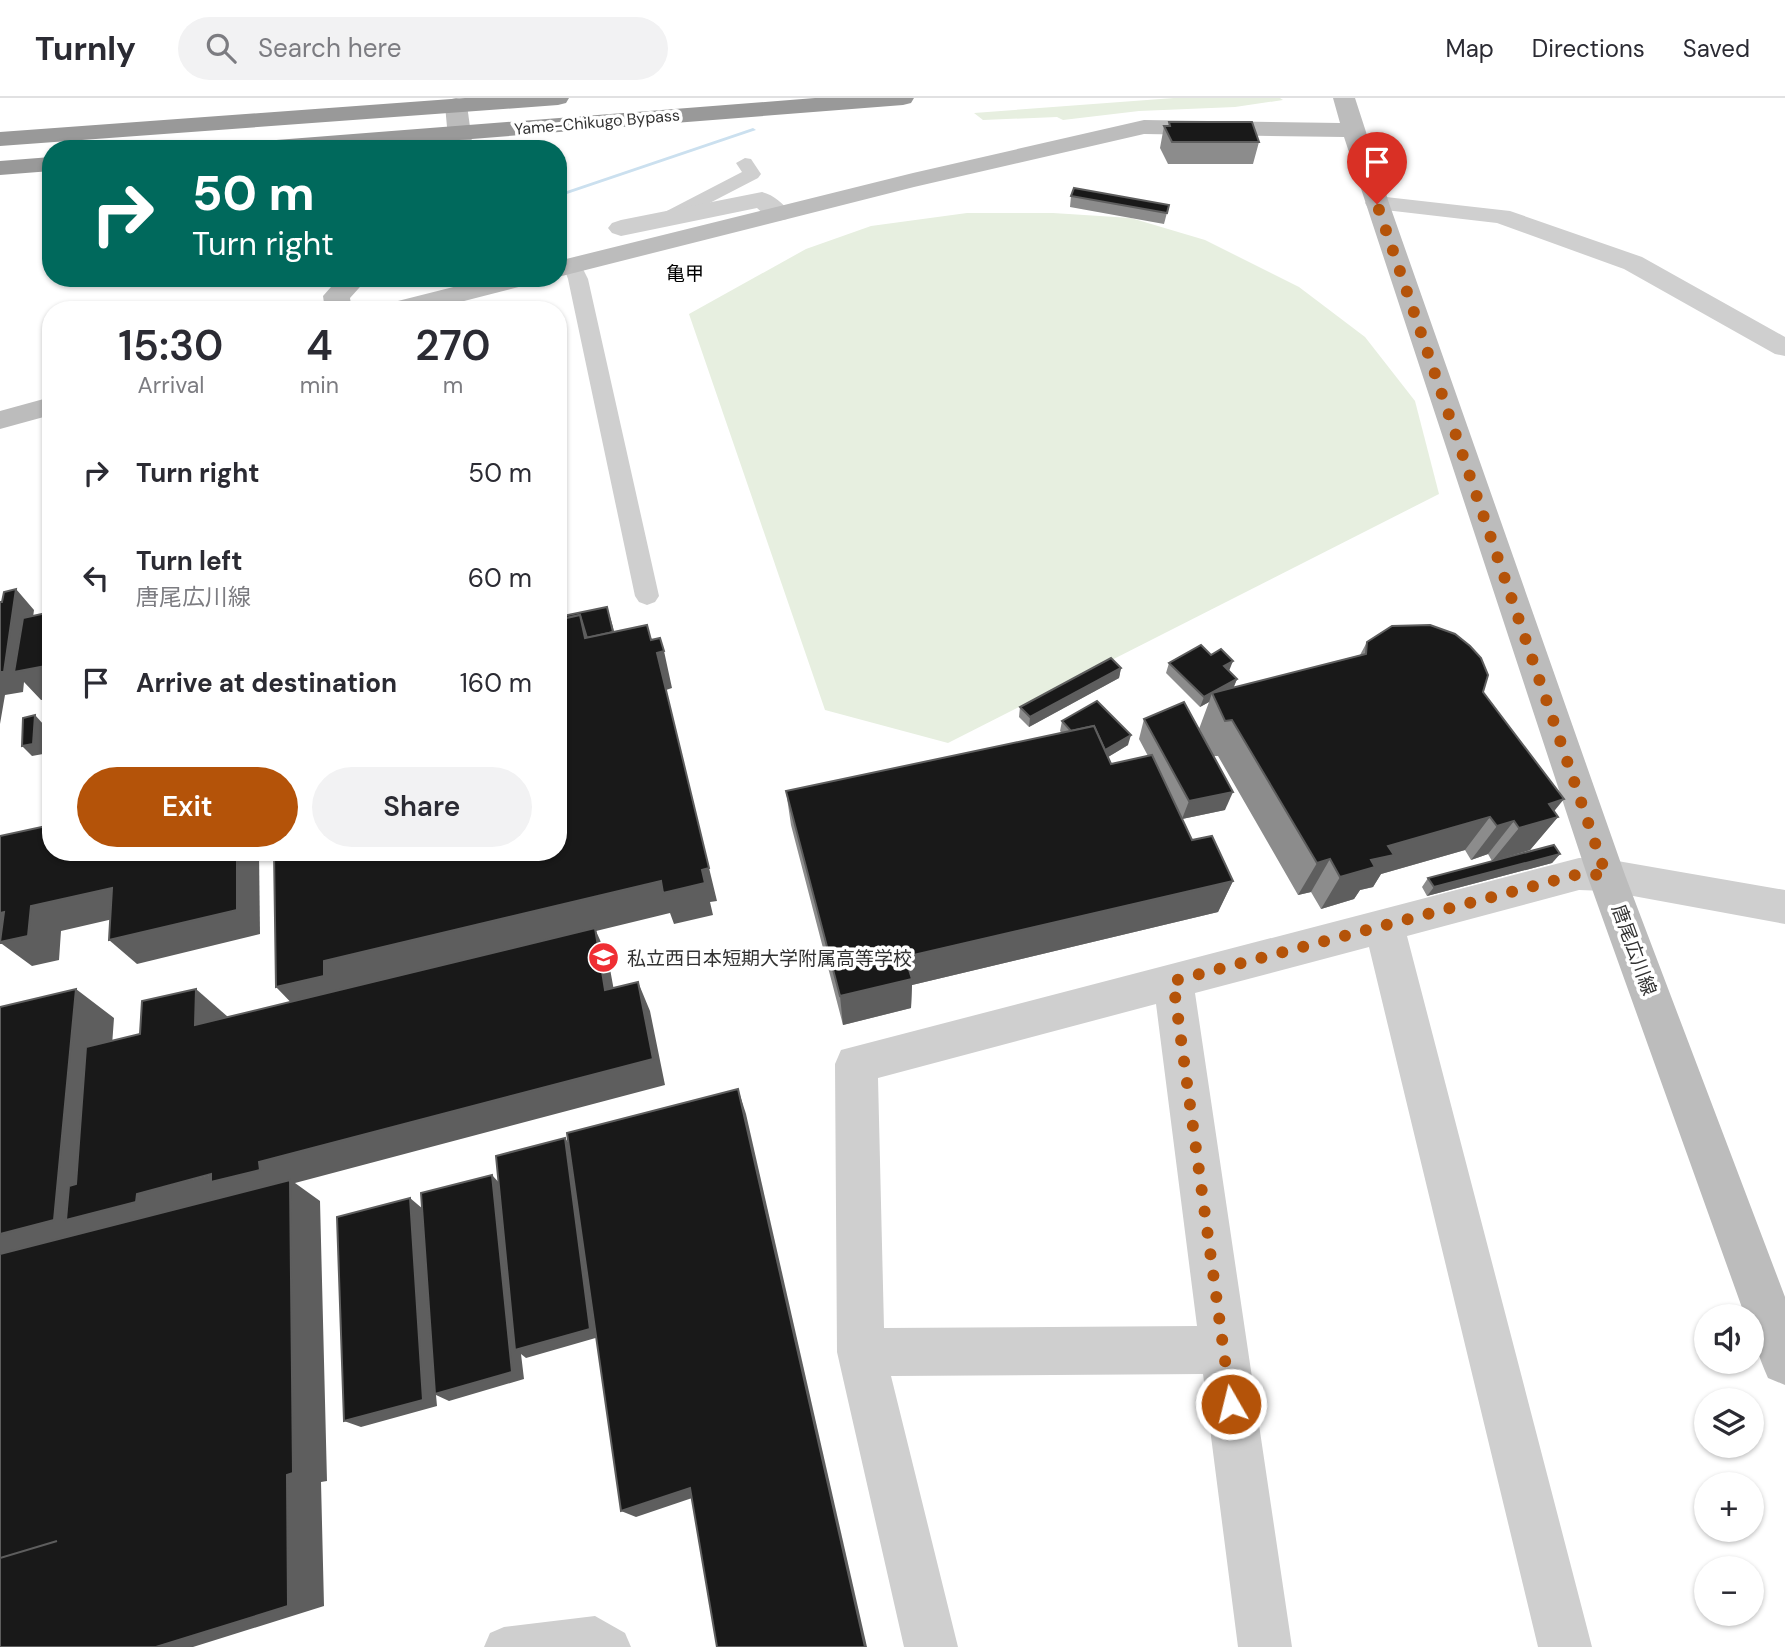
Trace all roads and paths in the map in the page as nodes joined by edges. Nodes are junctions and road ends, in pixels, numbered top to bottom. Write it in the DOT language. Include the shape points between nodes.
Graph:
graph roads {
  1 [pos="558,98"];
  2 [pos="903,98"];
  3 [pos="1344,98"];
  4 [pos="455,102"];
  5 [pos="1354,130"];
  6 [pos="0,139"];
  7 [pos="461,140"];
  8 [pos="471,140"];
  9 [pos="745,163"];
  10 [pos="42,165"];
  11 [pos="0,167"];
  12 [pos="1377,204"];
  13 [pos="778,214"];
  14 [pos="665,219"];
  15 [pos="621,228"];
  16 [pos="567,267"];
  17 [pos="567,269"];
  18 [pos="345,287"];
  19 [pos="486,287"];
  20 [pos="336,301"];
  21 [pos="432,301"];
  22 [pos="1785,348"];
  23 [pos="42,408"];
  24 [pos="0,420"];
  25 [pos="647,596"];
  26 [pos="1606,875"];
  27 [pos="1785,906"];
  28 [pos="1384,926"];
  29 [pos="1173,981"];
  30 [pos="1224,1350"];
  31 [pos="861,1352"];
  32 [pos="1785,1361"];
  33 [pos="504,1647"];
  34 [pos="611,1647"];
  35 [pos="931,1647"];
  36 [pos="1265,1647"];
  37 [pos="1565,1647"];
  1 -- 4 [label="highway, Yame-Chikugo Bypass"];
  2 -- 8 [label="highway, Yame-Chikugo Bypass"];
  3 -- 5 [label="main road, 唐尾広川線"];
  4 -- 6 [label="highway, Yame-Chikugo Bypass"];
  4 -- 7 [label="main road"];
  5 -- 12 [label="main road, 唐尾広川線"];
  5 -- 13 [label="main road" via="1144,127"];
  9 -- 14 [label="lane" via="751,174"];
  10 -- 11 [label="highway"];
  12 -- 22 [label="street" via="1513,220 1633,263"];
  12 -- 26 [label="main road, 唐尾広川線"];
  13 -- 14 [label="street" via="762,198"];
  13 -- 16 [label="main road"];
  14 -- 15 [label="street"];
  17 -- 25 [label="lane" via="578,279"];
  18 -- 20 [label="main road" via="335,296"];
  19 -- 21 [label="main road"];
  23 -- 24 [label="main road"];
  26 -- 27 [label="street"];
  26 -- 28 [label="street" via="1579,874"];
  26 -- 32 [label="main road, 唐尾広川線"];
  28 -- 29 [label="street"];
  28 -- 37 [label="street"];
  29 -- 30 [label="street"];
  29 -- 31 [label="street" via="856,1064"];
  30 -- 31 [label="street"];
  30 -- 36 [label="street"];
  31 -- 35 [label="street"];
  33 -- 34 [label="lane" via="594,1636"];
}
